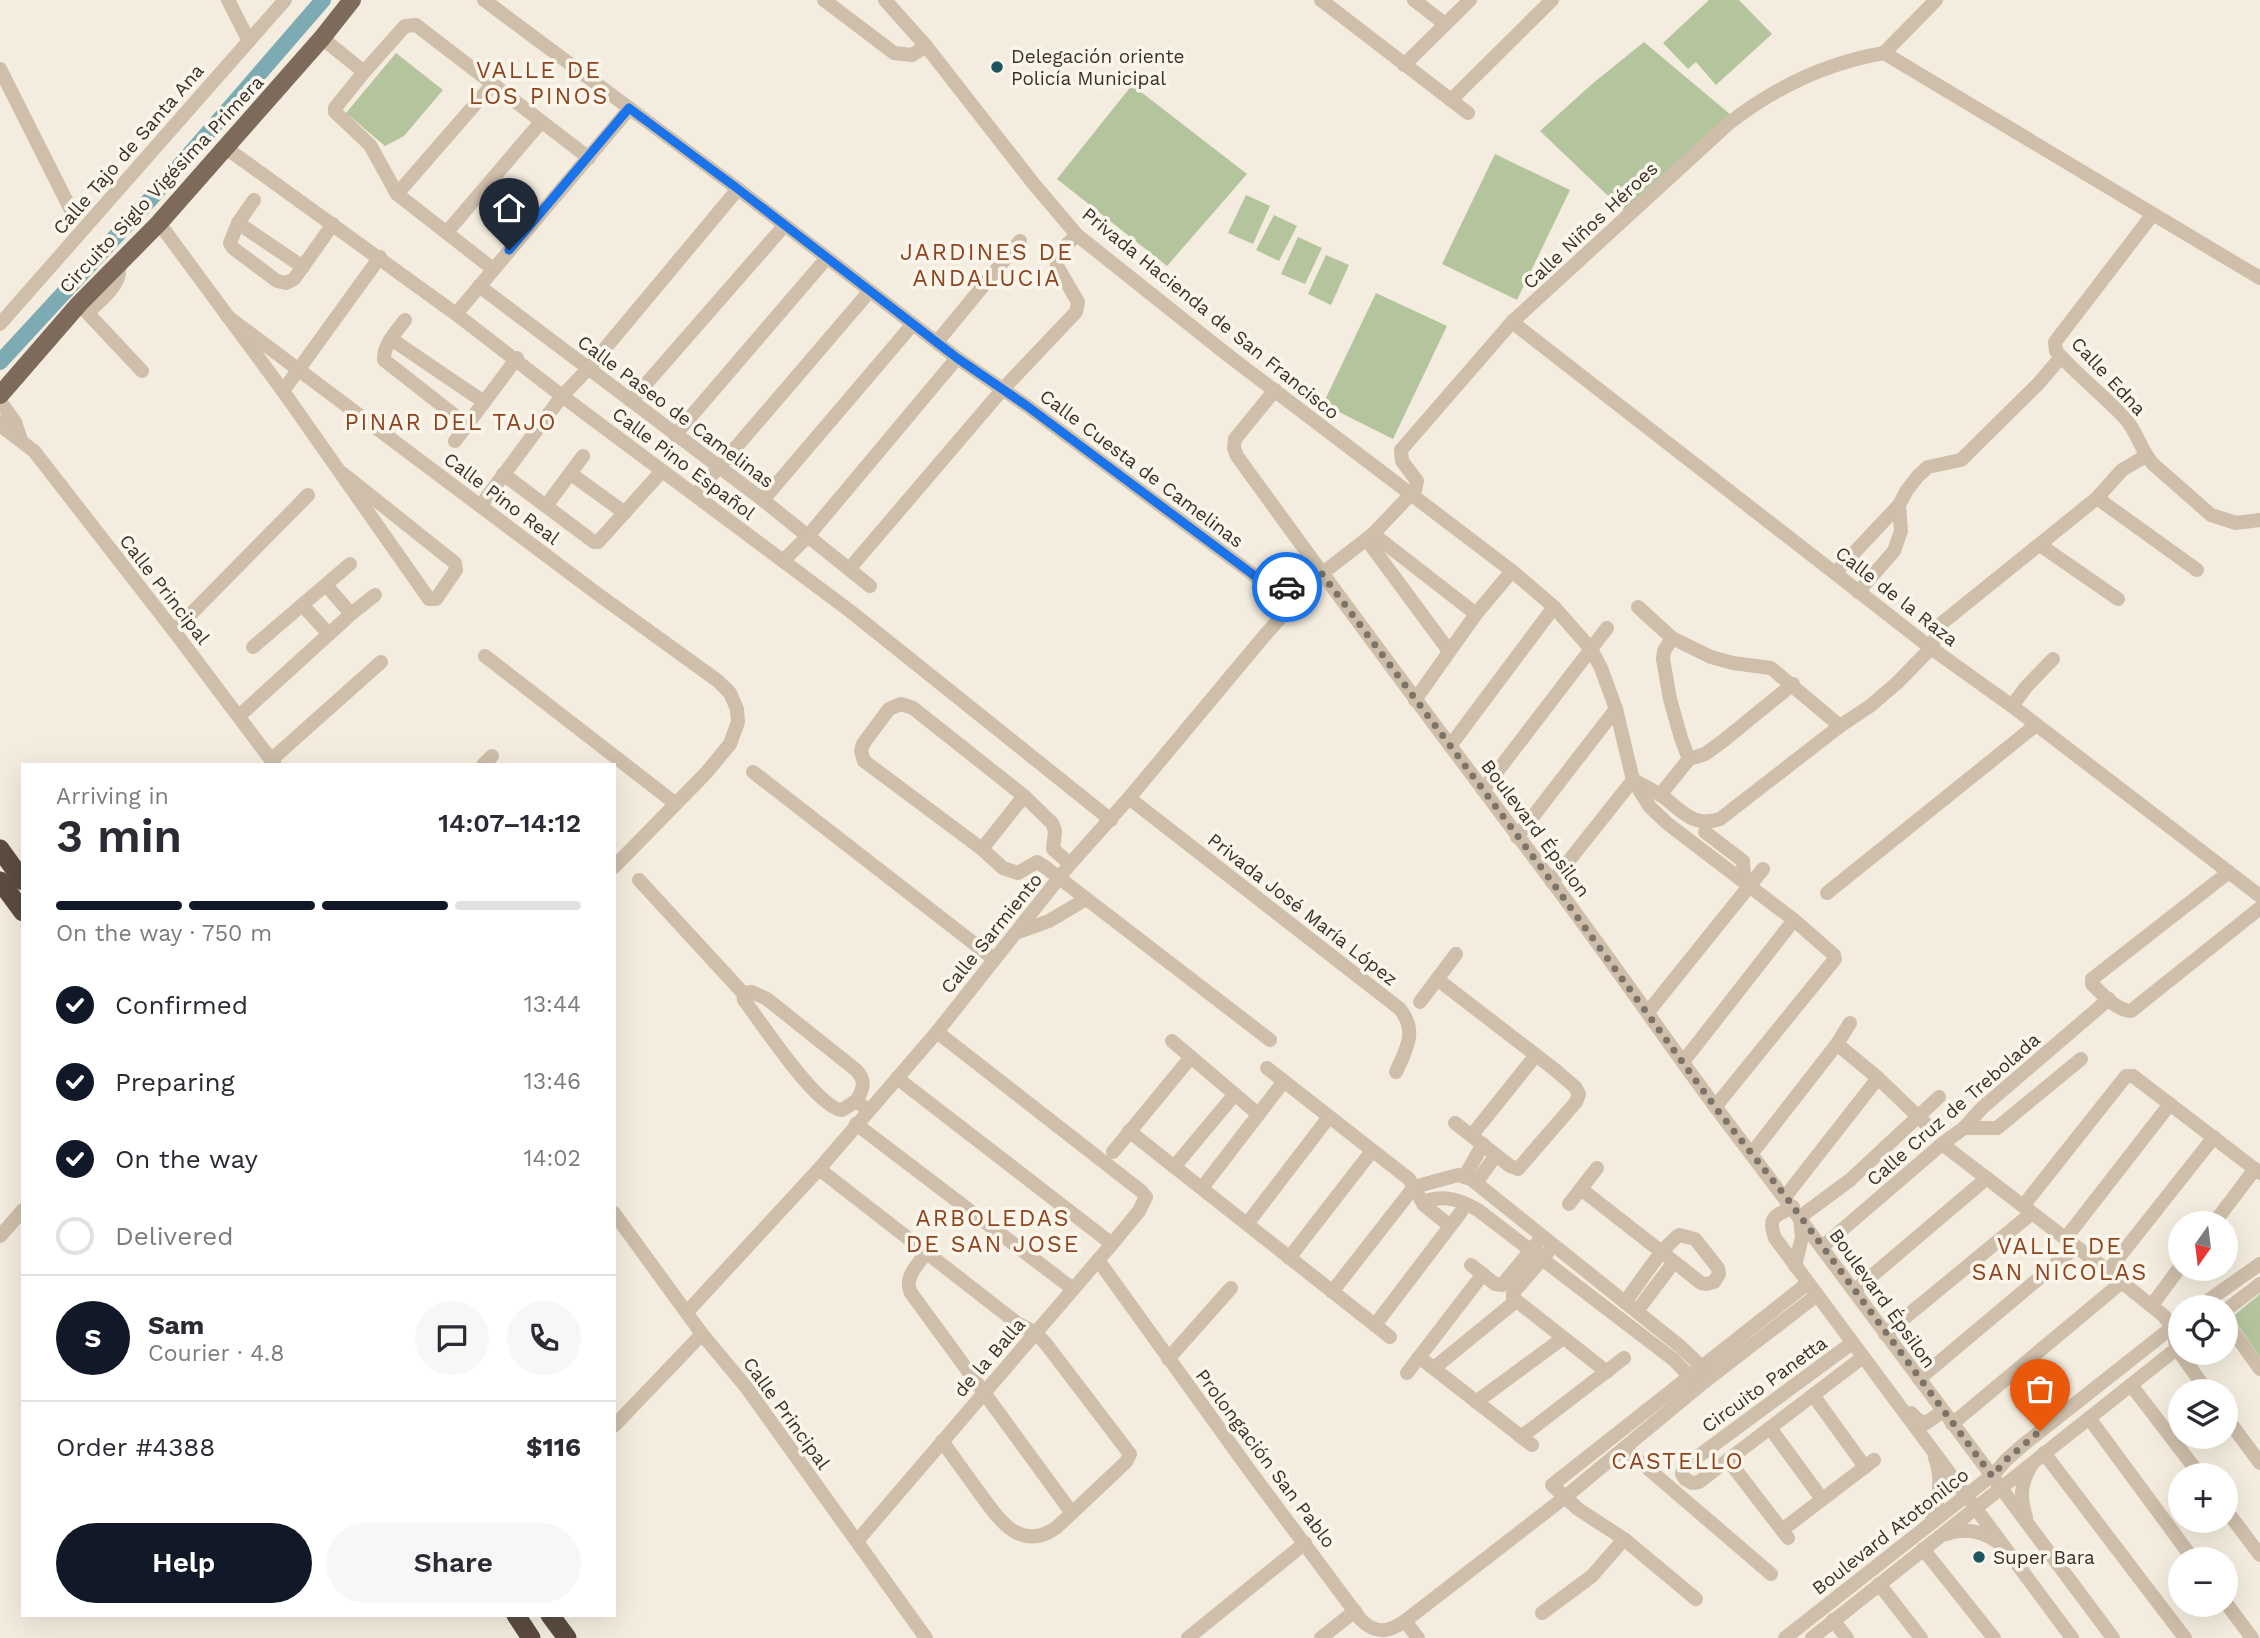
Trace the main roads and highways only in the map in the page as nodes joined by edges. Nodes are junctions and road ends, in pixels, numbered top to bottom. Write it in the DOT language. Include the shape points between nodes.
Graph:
graph roads {
  1 [pos="352,0"];
  2 [pos="0,395"];
  3 [pos="0,849"];
  4 [pos="21,878"];
  5 [pos="0,881"];
  6 [pos="21,909"];
  7 [pos="517,1617"];
  8 [pos="551,1617"];
  9 [pos="531,1638"];
  10 [pos="567,1638"];
  1 -- 2 [label="main road, Circuito Siglo Vigésima Primera" via="226,148"];
  3 -- 4 [label="highway"];
  5 -- 6 [label="highway"];
  7 -- 9 [label="highway"];
  8 -- 10 [label="highway"];
}
